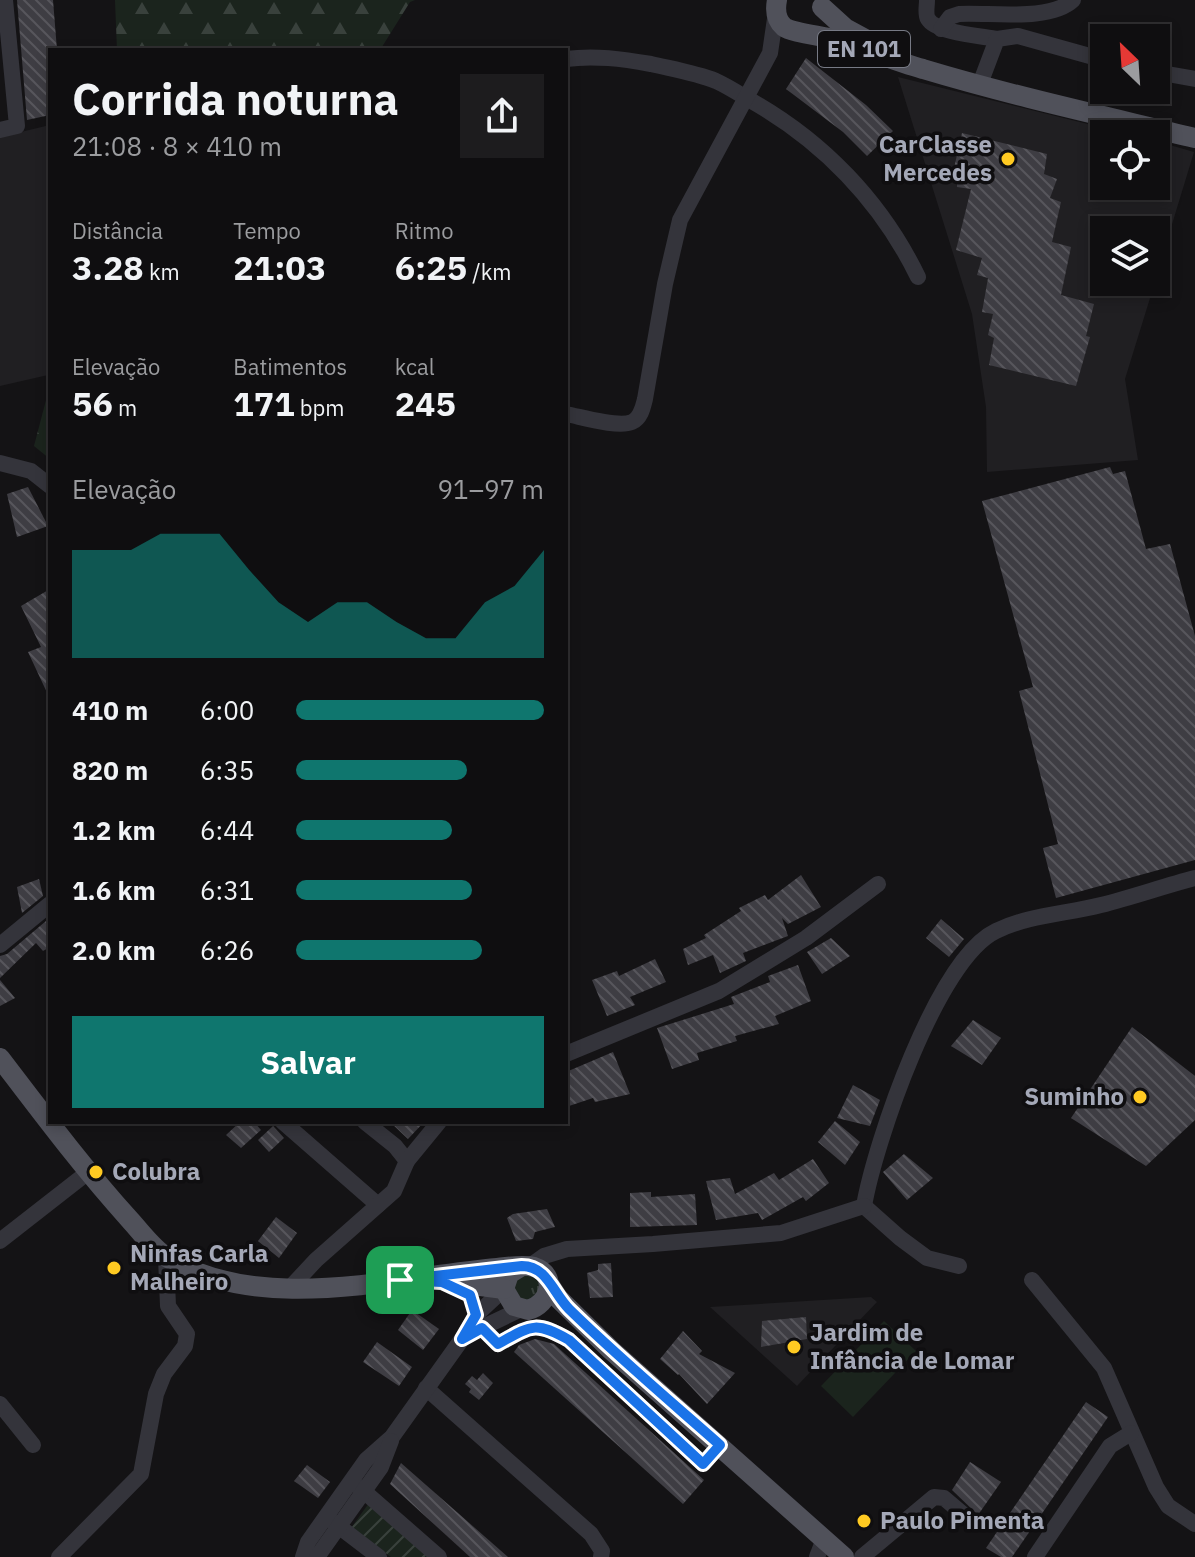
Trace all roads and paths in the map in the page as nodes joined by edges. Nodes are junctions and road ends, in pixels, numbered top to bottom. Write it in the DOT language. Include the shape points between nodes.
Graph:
graph roads {
  1 [pos="5,0"];
  2 [pos="927,0"];
  3 [pos="1073,0"];
  4 [pos="821,4"];
  5 [pos="776,6"];
  6 [pos="941,29"];
  7 [pos="800,32"];
  8 [pos="997,39"];
  9 [pos="770,53"];
  10 [pos="1090,56"];
  11 [pos="568,59"];
  12 [pos="922,69"];
  13 [pos="1170,75"];
  14 [pos="1195,79"];
  15 [pos="980,84"];
  16 [pos="746,98"];
  17 [pos="0,130"];
  18 [pos="1195,138"];
  19 [pos="918,277"];
  20 [pos="568,414"];
  21 [pos="0,463"];
  22 [pos="48,484"];
  23 [pos="1195,878"];
  24 [pos="878,884"];
  25 [pos="48,907"];
  26 [pos="0,945"];
  27 [pos="568,1053"];
  28 [pos="0,1058"];
  29 [pos="48,1121"];
  30 [pos="50,1124"];
  31 [pos="285,1124"];
  32 [pos="368,1124"];
  33 [pos="437,1124"];
  34 [pos="407,1161"];
  35 [pos="87,1173"];
  36 [pos="378,1205"];
  37 [pos="864,1206"];
  38 [pos="0,1241"];
  39 [pos="591,1249"];
  40 [pos="166,1257"];
  41 [pos="526,1266"];
  42 [pos="959,1266"];
  43 [pos="400,1280"];
  44 [pos="1032,1280"];
  45 [pos="548,1281"];
  46 [pos="442,1282"];
  47 [pos="504,1289"];
  48 [pos="288,1290"];
  49 [pos="528,1309"];
  50 [pos="479,1321"];
  51 [pos="611,1350"];
  52 [pos="426,1388"];
  53 [pos="0,1404"];
  54 [pos="1131,1433"];
  55 [pos="392,1437"];
  56 [pos="33,1445"];
  57 [pos="720,1445"];
  58 [pos="349,1484"];
  59 [pos="365,1492"];
  60 [pos="327,1515"];
  61 [pos="964,1515"];
  62 [pos="1195,1524"];
  63 [pos="340,1528"];
  64 [pos="821,1548"];
  65 [pos="59,1557"];
  66 [pos="303,1557"];
  67 [pos="317,1557"];
  68 [pos="379,1557"];
  69 [pos="439,1557"];
  70 [pos="601,1557"];
  71 [pos="844,1557"];
  72 [pos="862,1557"];
  73 [pos="1035,1557"];
  1 -- 17 [label="street" via="17,126"];
  2 -- 6 [label="street" via="926,16"];
  3 -- 6 [label="street" via="1068,6 1032,14 959,14"];
  4 -- 7 [label="main road, EN 101" via="818,23"];
  4 -- 12 [label="main road, EN 101" via="845,28"];
  5 -- 7 [label="main road, EN 101" via="779,22"];
  5 -- 9 [label="street"];
  6 -- 8 [label="street"];
  7 -- 9 [label="street"];
  7 -- 12 [label="main road, EN 101"];
  8 -- 10 [label="street" via="1018,36"];
  8 -- 15 [label="street"];
  9 -- 16 [label="street"];
  11 -- 16 [label="street" via="624,59 665,67 717,81"];
  12 -- 15 [label="main road, EN 101"];
  13 -- 14 [label="street"];
  15 -- 18 [label="main road, EN 101"];
  16 -- 19 [label="street" via="829,156 893,232"];
  16 -- 20 [label="street" via="680,220 640,416 632,423 616,424"];
  21 -- 22 [label="street" via="31,471"];
  23 -- 37 [label="street" via="1030,919 993,932 968,952 895,1097"];
  24 -- 27 [label="street" via="806,938 719,991"];
  25 -- 26 [label="street"];
  28 -- 29 [label="main road"];
  30 -- 35 [label="main road"];
  31 -- 36 [label="street"];
  32 -- 34 [label="street"];
  33 -- 34 [label="street"];
  34 -- 36 [label="street" via="394,1191"];
  35 -- 38 [label="street"];
  35 -- 40 [label="main road"];
  36 -- 48 [label="street"];
  37 -- 39 [label="street" via="781,1233"];
  37 -- 42 [label="street" via="927,1258"];
  39 -- 41 [label="street" via="567,1249"];
  39 -- 45 [label="street" via="555,1263"];
  40 -- 48 [label="main road" via="235,1284"];
  40 -- 65 [label="street" via="168,1306 187,1334 156,1394 141,1474"];
  41 -- 43 [label="main road"];
  41 -- 45 [label="main road" via="537,1268"];
  41 -- 47 [label="main road" via="509,1274"];
  43 -- 46 [label="main road"];
  43 -- 48 [label="main road"];
  44 -- 54 [label="street" via="1104,1368"];
  45 -- 49 [label="main road" via="544,1302"];
  45 -- 51 [label="main road" via="558,1298"];
  46 -- 47 [label="main road"];
  46 -- 50 [label="street" via="470,1295"];
  47 -- 49 [label="main road" via="509,1302"];
  47 -- 50 [label="street"];
  49 -- 50 [label="street"];
  49 -- 51 [label="main road" via="571,1323"];
  50 -- 52 [label="street"];
  50 -- 57 [label="street" via="498,1344 527,1329 545,1327 569,1340 703,1464"];
  51 -- 57 [label="main road"];
  52 -- 55 [label="street"];
  52 -- 70 [label="street" via="591,1534"];
  53 -- 56 [label="street"];
  54 -- 62 [label="street" via="1168,1506"];
  54 -- 73 [label="street" via="1110,1446"];
  55 -- 58 [label="street"];
  55 -- 59 [label="street"];
  57 -- 64 [label="main road"];
  58 -- 59 [label="street"];
  58 -- 60 [label="street"];
  59 -- 63 [label="street"];
  59 -- 69 [label="street"];
  60 -- 63 [label="street"];
  60 -- 66 [label="street"];
  61 -- 72 [label="street" via="944,1498 934,1497"];
  63 -- 67 [label="street"];
  63 -- 68 [label="street"];
  64 -- 71 [label="main road"];
}
